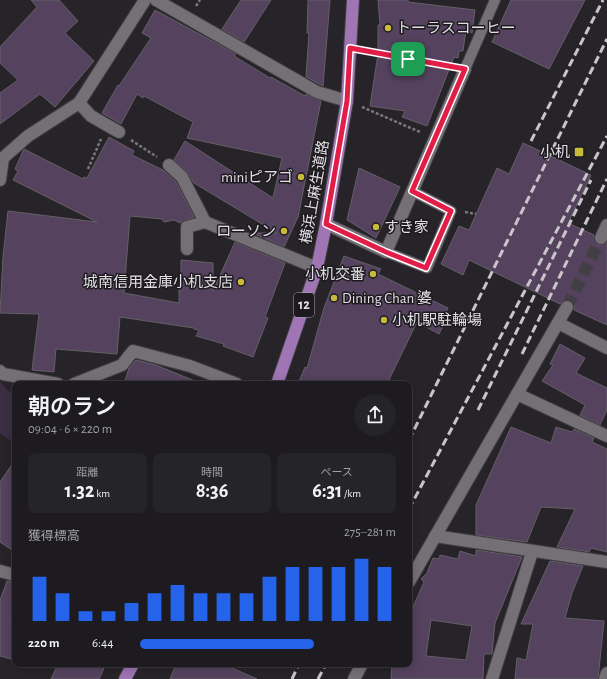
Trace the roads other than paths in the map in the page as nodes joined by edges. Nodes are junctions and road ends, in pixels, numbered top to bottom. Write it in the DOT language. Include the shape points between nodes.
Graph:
graph roads {
  1 [pos="145,0"];
  2 [pos="156,0"];
  3 [pos="353,0"];
  4 [pos="495,0"];
  5 [pos="465,69"];
  6 [pos="347,101"];
  7 [pos="79,103"];
  8 [pos="119,132"];
  9 [pos="2,158"];
  10 [pos="169,165"];
  11 [pos="0,180"];
  12 [pos="412,191"];
  13 [pos="205,222"];
  14 [pos="326,224"];
  15 [pos="607,225"];
  16 [pos="601,238"];
  17 [pos="187,249"];
  18 [pos="386,252"];
  19 [pos="317,268"];
  20 [pos="567,306"];
  21 [pos="558,322"];
  22 [pos="607,348"];
  23 [pos="0,371"];
  24 [pos="42,381"];
  25 [pos="82,381"];
  26 [pos="229,381"];
  27 [pos="278,381"];
  28 [pos="517,394"];
  29 [pos="607,436"];
  30 [pos="435,536"];
  31 [pos="532,552"];
  32 [pos="607,562"];
  33 [pos="0,571"];
  34 [pos="12,574"];
  35 [pos="412,577"];
  36 [pos="131,667"];
  37 [pos="360,667"];
  38 [pos="607,673"];
  39 [pos="125,679"];
  40 [pos="354,679"];
  41 [pos="492,679"];
  42 [pos="605,679"];
  1 -- 7 [label="street"];
  2 -- 6 [label="street" via="317,92"];
  3 -- 6 [label="main road, 横浜上麻生道路 / 12"];
  4 -- 5 [label="lane"];
  5 -- 12 [label="street"];
  6 -- 14 [label="main road, 横浜上麻生道路 / 12"];
  7 -- 8 [label="street" via="91,116"];
  7 -- 9 [label="street" via="28,136"];
  9 -- 11 [label="street"];
  10 -- 13 [label="street" via="182,177"];
  12 -- 18 [label="street"];
  12 -- 18 [label="lane" via="451,211 444,231 426,268"];
  13 -- 17 [label="street" via="187,227"];
  13 -- 19 [label="street"];
  14 -- 18 [label="street"];
  14 -- 19 [label="main road, 横浜上麻生道路 / 12"];
  15 -- 16 [label="street"];
  19 -- 27 [label="main road, 横浜上麻生道路 / 12"];
  20 -- 21 [label="street"];
  21 -- 22 [label="street"];
  21 -- 28 [label="street"];
  23 -- 24 [label="street" via="3,374"];
  25 -- 26 [label="street" via="122,365 132,352 190,366"];
  28 -- 29 [label="street"];
  28 -- 30 [label="street"];
  30 -- 31 [label="street"];
  30 -- 35 [label="street"];
  31 -- 32 [label="street"];
  31 -- 41 [label="street"];
  33 -- 34 [label="street"];
  36 -- 39 [label="main road"];
  37 -- 40 [label="street"];
  38 -- 42 [label="street"];
}
